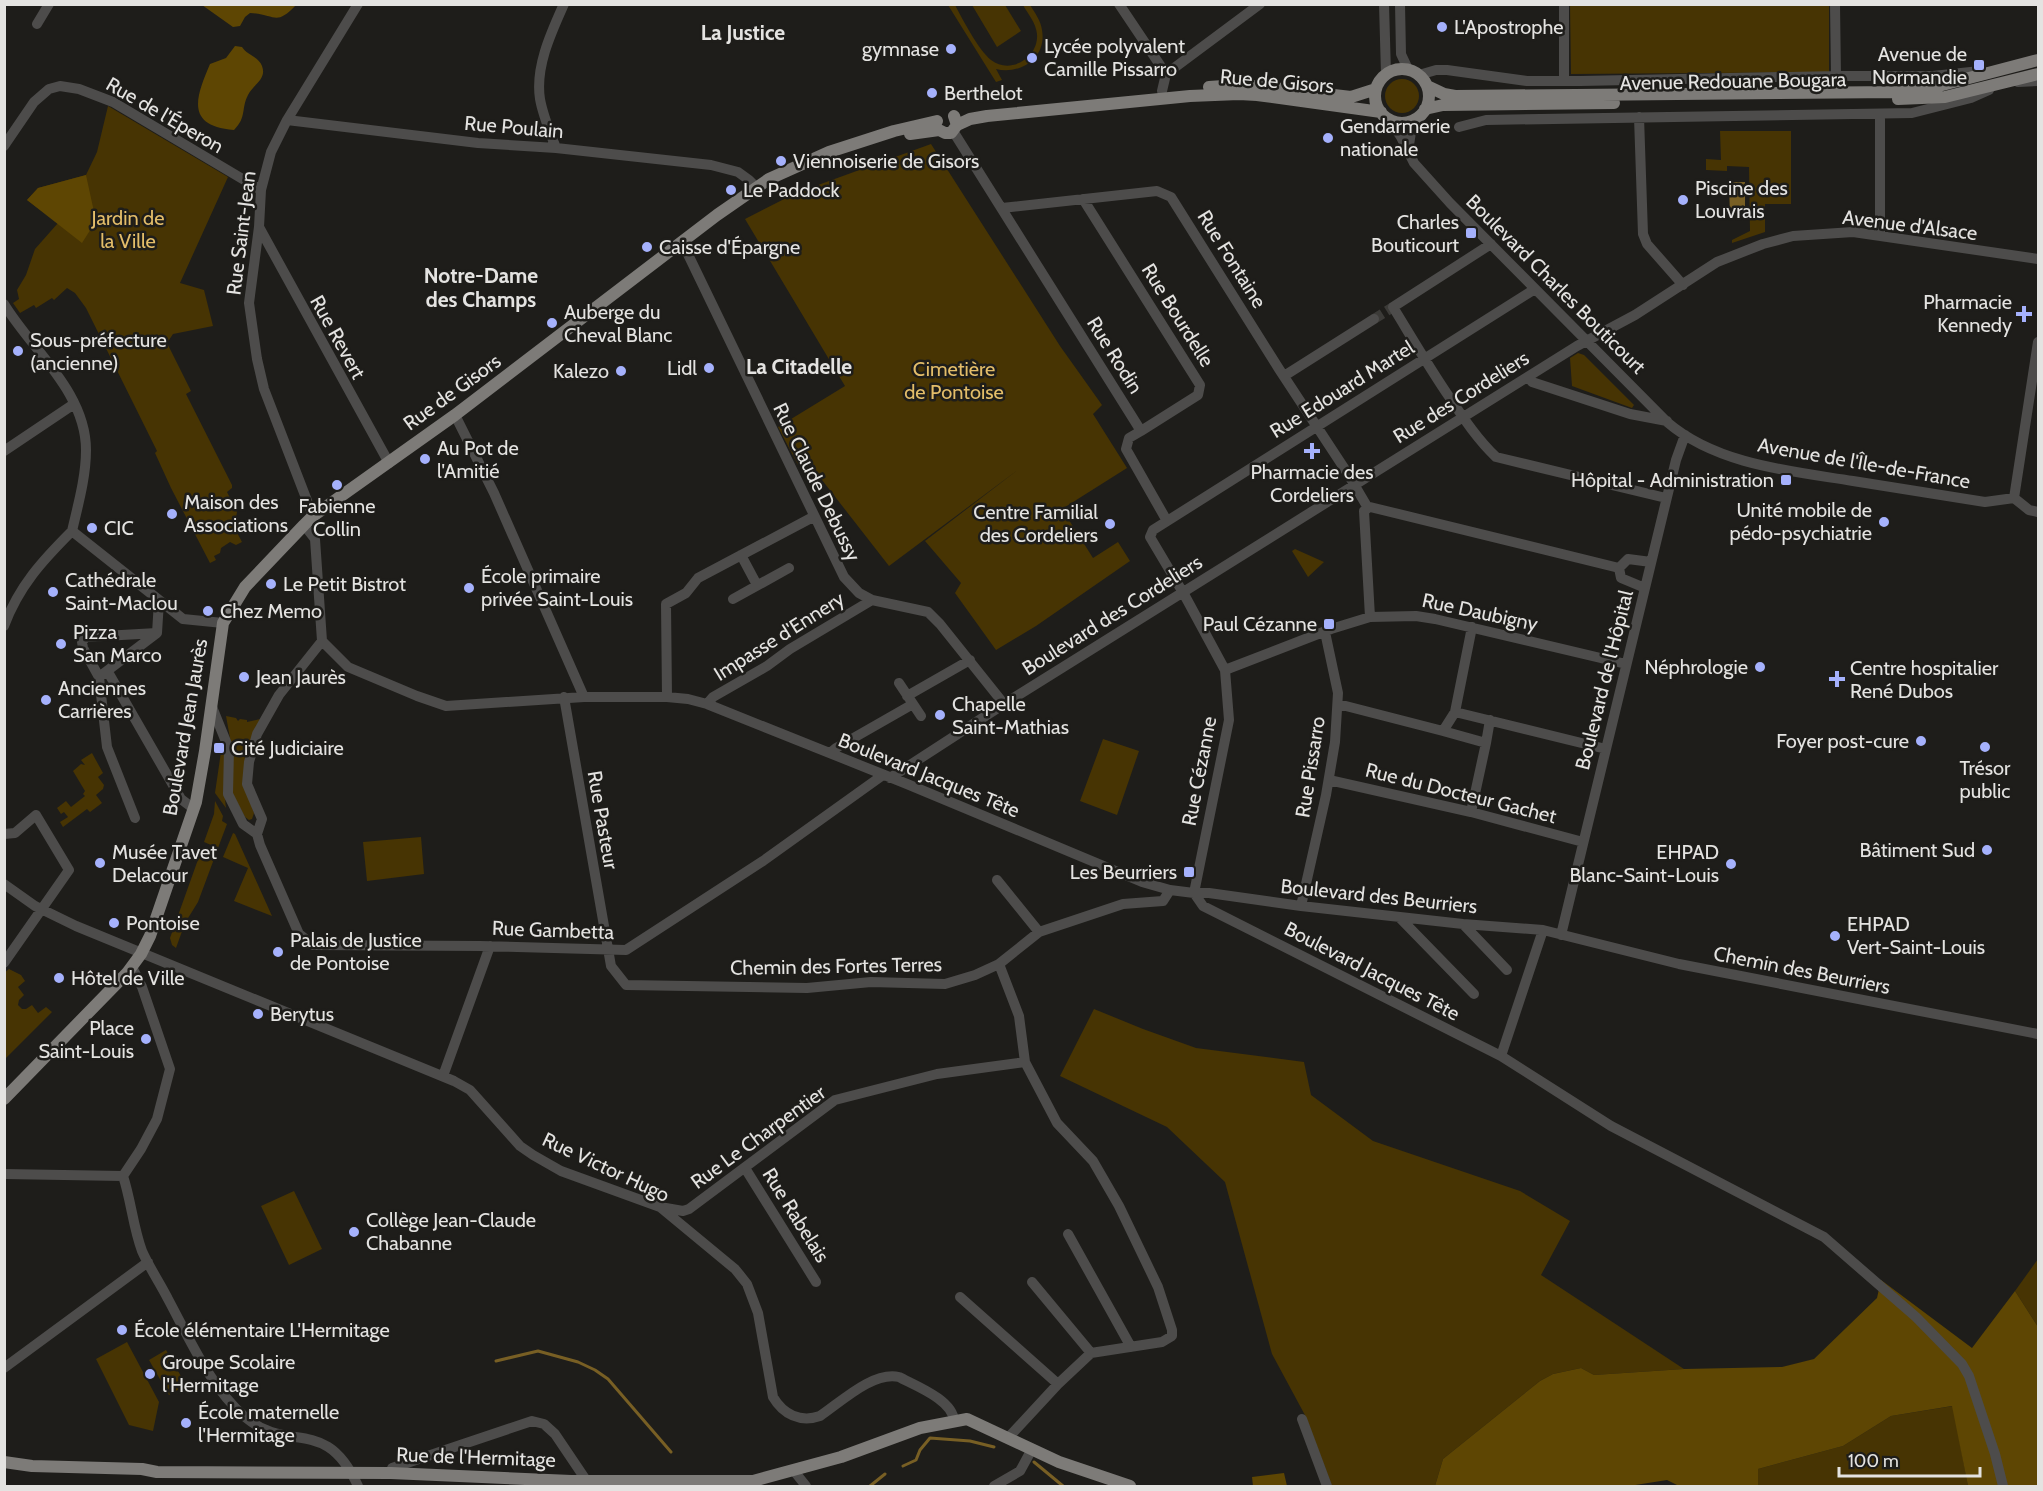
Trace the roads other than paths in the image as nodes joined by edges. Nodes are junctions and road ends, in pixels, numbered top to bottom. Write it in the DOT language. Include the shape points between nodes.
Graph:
graph roads {
  1 [pos="49,4"];
  2 [pos="358,4"];
  3 [pos="564,4"];
  4 [pos="1119,4"];
  5 [pos="1260,4"];
  6 [pos="1384,4"];
  7 [pos="1400,4"];
  8 [pos="1564,4"];
  9 [pos="1835,4"];
  10 [pos="37,24"];
  11 [pos="2038,53"];
  12 [pos="2038,60"];
  13 [pos="2038,68"];
  14 [pos="1414,72"];
  15 [pos="1166,74"];
  16 [pos="1386,74"];
  17 [pos="2038,74"];
  18 [pos="2008,75"];
  19 [pos="1836,76"];
  20 [pos="1564,81"];
  21 [pos="2038,81"];
  22 [pos="1427,86"];
  23 [pos="1986,86"];
  24 [pos="1376,89"];
  25 [pos="1162,91"];
  26 [pos="1480,104"];
  27 [pos="1425,109"];
  28 [pos="1880,114"];
  29 [pos="1385,116"];
  30 [pos="1639,117"];
  31 [pos="287,120"];
  32 [pos="1413,120"];
  33 [pos="1485,120"];
  34 [pos="956,122"];
  35 [pos="938,125"];
  36 [pos="1459,127"];
  37 [pos="4,146"];
  38 [pos="556,148"];
  39 [pos="1408,151"];
  40 [pos="757,188"];
  41 [pos="261,190"];
  42 [pos="1083,199"];
  43 [pos="1002,208"];
  44 [pos="259,227"];
  45 [pos="1880,235"];
  46 [pos="682,242"];
  47 [pos="1491,244"];
  48 [pos="2038,259"];
  49 [pos="1683,285"];
  50 [pos="1535,289"];
  51 [pos="4,304"];
  52 [pos="1374,319"];
  53 [pos="1587,341"];
  54 [pos="2038,342"];
  55 [pos="1424,359"];
  56 [pos="1284,376"];
  57 [pos="1528,377"];
  58 [pos="74,404"];
  59 [pos="455,415"];
  60 [pos="1462,417"];
  61 [pos="1667,422"];
  62 [pos="1317,426"];
  63 [pos="1141,430"];
  64 [pos="1685,435"];
  65 [pos="4,451"];
  66 [pos="389,463"];
  67 [pos="1355,485"];
  68 [pos="1666,498"];
  69 [pos="2014,498"];
  70 [pos="1368,508"];
  71 [pos="2038,512"];
  72 [pos="813,517"];
  73 [pos="309,520"];
  74 [pos="1167,521"];
  75 [pos="72,531"];
  76 [pos="741,555"];
  77 [pos="1651,562"];
  78 [pos="789,568"];
  79 [pos="1619,568"];
  80 [pos="757,585"];
  81 [pos="1645,588"];
  82 [pos="1183,593"];
  83 [pos="733,599"];
  84 [pos="872,600"];
  85 [pos="159,601"];
  86 [pos="1370,617"];
  87 [pos="223,623"];
  88 [pos="4,626"];
  89 [pos="1472,627"];
  90 [pos="1325,632"];
  91 [pos="157,633"];
  92 [pos="322,641"];
  93 [pos="970,660"];
  94 [pos="1626,664"];
  95 [pos="1225,670"];
  96 [pos="104,675"];
  97 [pos="898,683"];
  98 [pos="564,697"];
  99 [pos="584,697"];
  100 [pos="667,697"];
  101 [pos="910,700"];
  102 [pos="707,704"];
  103 [pos="1004,704"];
  104 [pos="1338,704"];
  105 [pos="212,707"];
  106 [pos="1455,712"];
  107 [pos="921,716"];
  108 [pos="1490,720"];
  109 [pos="1443,731"];
  110 [pos="1486,743"];
  111 [pos="1606,749"];
  112 [pos="830,753"];
  113 [pos="886,777"];
  114 [pos="1329,780"];
  115 [pos="194,809"];
  116 [pos="1471,812"];
  117 [pos="135,818"];
  118 [pos="4,834"];
  119 [pos="256,834"];
  120 [pos="1583,842"];
  121 [pos="997,880"];
  122 [pos="4,884"];
  123 [pos="1170,890"];
  124 [pos="1194,893"];
  125 [pos="1301,906"];
  126 [pos="42,909"];
  127 [pos="1398,917"];
  128 [pos="1463,924"];
  129 [pos="1543,930"];
  130 [pos="1039,932"];
  131 [pos="1561,935"];
  132 [pos="490,946"];
  133 [pos="607,949"];
  134 [pos="141,954"];
  135 [pos="4,963"];
  136 [pos="999,964"];
  137 [pos="132,967"];
  138 [pos="1507,970"];
  139 [pos="1474,994"];
  140 [pos="2038,1034"];
  141 [pos="1501,1056"];
  142 [pos="1025,1062"];
  143 [pos="443,1076"];
  144 [pos="4,1099"];
  145 [pos="745,1168"];
  146 [pos="4,1174"];
  147 [pos="123,1176"];
  148 [pos="660,1207"];
  149 [pos="1068,1234"];
  150 [pos="148,1262"];
  151 [pos="816,1282"];
  152 [pos="1032,1282"];
  153 [pos="960,1297"];
  154 [pos="1131,1347"];
  155 [pos="1091,1353"];
  156 [pos="4,1368"];
  157 [pos="1058,1384"];
  158 [pos="1302,1419"];
  159 [pos="954,1421"];
  160 [pos="1008,1438"];
  161 [pos="1036,1451"];
  162 [pos="5,1464"];
  163 [pos="1020,1471"];
  164 [pos="790,1472"];
  165 [pos="391,1473"];
  166 [pos="352,1474"];
  167 [pos="586,1480"];
  168 [pos="496,1481"];
  169 [pos="1115,1484"];
  170 [pos="358,1486"];
  171 [pos="806,1486"];
  172 [pos="994,1486"];
  173 [pos="1016,1486"];
  174 [pos="1130,1486"];
  175 [pos="1327,1486"];
  176 [pos="2003,1486"];
  1 -- 10 [label="street"];
  2 -- 31 [label="street, Rue Saint-Jean"];
  3 -- 38 [label="street" via="544,53 539,89"];
  4 -- 15 [label="street"];
  5 -- 15 [label="street"];
  6 -- 16 [label="street"];
  7 -- 14 [label="street" via="1401,54"];
  8 -- 20 [label="street"];
  9 -- 19 [label="street"];
  11 -- 18 [label="main road" via="2018,60"];
  12 -- 18 [label="main road, Avenue Redouane Bougara"];
  13 -- 23 [label="street"];
  14 -- 16 [label="main road" via="1401,69"];
  14 -- 20 [label="street, Avenue Redouane Bougara" via="1447,70 1527,81"];
  14 -- 22 [label="main road"];
  15 -- 25 [label="street"];
  16 -- 24 [label="main road"];
  17 -- 18 [label="main road, Avenue Redouane Bougara"];
  18 -- 19 [label="street, Avenue Redouane Bougara"];
  18 -- 21 [label="street"];
  18 -- 22 [label="main road, Avenue Redouane Bougara" via="1897,92 1455,96"];
  18 -- 23 [label="main road, Avenue Redouane Bougara"];
  18 -- 28 [label="street, Avenue Redouane Bougara" via="1971,98 1912,112"];
  19 -- 20 [label="street, Avenue Redouane Bougara"];
  22 -- 27 [label="main road" via="1429,98"];
  23 -- 26 [label="main road, Avenue Redouane Bougara" via="1924,99"];
  24 -- 25 [label="main road, Rue de Gisors" via="1351,97 1238,85"];
  24 -- 29 [label="main road" via="1377,105"];
  25 -- 34 [label="main road, Rue de Gisors" via="994,107"];
  26 -- 27 [label="main road, Avenue Redouane Bougara"];
  26 -- 33 [label="street"];
  27 -- 32 [label="main road"];
  28 -- 30 [label="street, Avenue Redouane Bougara"];
  28 -- 45 [label="street"];
  29 -- 32 [label="main road" via="1405,122"];
  29 -- 34 [label="main road, Rue de Gisors" via="1257,95 1215,94"];
  29 -- 39 [label="street, Boulevard Charles Bouticourt"];
  30 -- 33 [label="street, Avenue Redouane Bougara"];
  30 -- 49 [label="street" via="1644,239"];
  31 -- 38 [label="street, Rue Poulain" via="478,143"];
  31 -- 41 [label="street, Rue Saint-Jean" via="271,152"];
  32 -- 39 [label="street"];
  33 -- 36 [label="street, Avenue Redouane Bougara"];
  34 -- 35 [label="main road" via="945,133"];
  34 -- 35 [label="main road" via="950,114 944,114"];
  34 -- 43 [label="street, Rue Rodin"];
  35 -- 40 [label="main road, Rue de Gisors" via="832,158"];
  37 -- 41 [label="street, Rue de l'Éperon" via="43,93 60,86 79,89 113,102"];
  38 -- 40 [label="street, Rue Poulain" via="711,165 738,172"];
  39 -- 47 [label="street, Boulevard Charles Bouticourt" via="1414,163"];
  40 -- 46 [label="main road, Rue de Gisors"];
  41 -- 44 [label="street, Rue Saint-Jean"];
  42 -- 43 [label="street, Rue Fontaine"];
  42 -- 56 [label="street, Rue Fontaine" via="1157,190 1171,197"];
  42 -- 63 [label="street, Rue Bourdelle" via="1200,385 1198,395"];
  43 -- 63 [label="street, Rue Rodin"];
  44 -- 66 [label="street, Rue Revert"];
  44 -- 73 [label="street, Rue Saint-Jean" via="249,303 257,359"];
  45 -- 48 [label="street, Avenue d'Alsace"];
  45 -- 49 [label="street, Avenue d'Alsace" via="1831,232 1779,239 1717,262"];
  46 -- 59 [label="main road, Rue de Gisors"];
  46 -- 72 [label="street, Rue Claude Debussy"];
  47 -- 50 [label="street, Boulevard Charles Bouticourt"];
  47 -- 55 [label="street" via="1393,308"];
  49 -- 53 [label="street, Avenue d'Alsace"];
  50 -- 53 [label="street, Boulevard Charles Bouticourt"];
  50 -- 55 [label="street, Rue Edouard Martel"];
  51 -- 58 [label="street" via="66,387"];
  52 -- 56 [label="street"];
  53 -- 57 [label="street, Rue des Cordeliers"];
  53 -- 61 [label="street, Boulevard Charles Bouticourt"];
  54 -- 69 [label="street"];
  55 -- 60 [label="street"];
  55 -- 62 [label="street, Rue Edouard Martel"];
  56 -- 62 [label="street, Rue Fontaine"];
  57 -- 60 [label="street, Rue des Cordeliers"];
  57 -- 61 [label="street" via="1532,382 1630,414"];
  58 -- 65 [label="street"];
  58 -- 75 [label="street" via="86,451"];
  59 -- 66 [label="main road, Rue de Gisors"];
  59 -- 99 [label="street" via="494,493"];
  60 -- 67 [label="street, Rue des Cordeliers"];
  60 -- 68 [label="street" via="1497,456"];
  61 -- 64 [label="street, Boulevard Charles Bouticourt"];
  62 -- 67 [label="street, Rue Fontaine"];
  62 -- 74 [label="street, Rue Edouard Martel"];
  63 -- 74 [label="street" via="1129,438 1126,449"];
  64 -- 68 [label="street, Boulevard de l'Hôpital"];
  64 -- 69 [label="street, Avenue de l'Île-de-France" via="1742,460 1781,470 1985,502"];
  66 -- 73 [label="main road, Rue de Gisors"];
  67 -- 70 [label="street, Rue Fontaine"];
  67 -- 82 [label="street, Boulevard des Cordeliers"];
  68 -- 77 [label="street, Boulevard de l'Hôpital"];
  69 -- 71 [label="street"];
  70 -- 79 [label="street"];
  70 -- 86 [label="street" via="1364,511"];
  72 -- 76 [label="street"];
  72 -- 84 [label="street, Rue Claude Debussy" via="844,577"];
  73 -- 87 [label="main road, Rue de Gisors" via="245,587"];
  73 -- 92 [label="street, Rue Saint-Jean" via="315,539"];
  74 -- 82 [label="street" via="1153,530 1150,537"];
  75 -- 85 [label="street"];
  75 -- 88 [label="street" via="38,566"];
  76 -- 80 [label="street"];
  76 -- 100 [label="street" via="698,578 686,593 666,604"];
  77 -- 79 [label="street" via="1628,560"];
  77 -- 81 [label="street, Boulevard de l'Hôpital"];
  78 -- 80 [label="street"];
  79 -- 81 [label="street" via="1621,578"];
  80 -- 83 [label="street"];
  81 -- 94 [label="street, Boulevard de l'Hôpital"];
  82 -- 95 [label="street, Rue Cézanne"];
  82 -- 103 [label="street, Boulevard des Cordeliers"];
  84 -- 93 [label="street, Rue Claude Debussy" via="928,612"];
  84 -- 102 [label="street, Impasse d'Ennery"];
  85 -- 87 [label="street" via="183,619"];
  85 -- 91 [label="street"];
  86 -- 89 [label="street, Rue Daubigny" via="1416,616"];
  86 -- 90 [label="street, Rue Daubigny"];
  87 -- 105 [label="main road, Boulevard Jean Jaurès"];
  89 -- 94 [label="street, Rue Daubigny"];
  89 -- 106 [label="street"];
  90 -- 95 [label="street, Rue Daubigny"];
  90 -- 104 [label="street, Rue Pissarro"];
  91 -- 96 [label="street"];
  91 -- 96 [label="street" via="86,637 83,648"];
  92 -- 98 [label="street, Boulevard Jacques Tête" via="348,666 446,706"];
  92 -- 119 [label="street" via="279,695 257,734 248,784 262,819"];
  93 -- 101 [label="street"];
  93 -- 103 [label="street, Rue Claude Debussy"];
  94 -- 111 [label="street, Boulevard de l'Hôpital"];
  95 -- 124 [label="street, Rue Cézanne" via="1229,720"];
  96 -- 115 [label="street" via="181,799"];
  96 -- 117 [label="street" via="106,747"];
  97 -- 101 [label="street"];
  98 -- 99 [label="street, Boulevard Jacques Tête"];
  98 -- 133 [label="street, Rue Pasteur"];
  99 -- 100 [label="street, Boulevard Jacques Tête"];
  100 -- 102 [label="street, Boulevard Jacques Tête"];
  101 -- 107 [label="street"];
  101 -- 112 [label="street"];
  102 -- 112 [label="street, Boulevard Jacques Tête"];
  103 -- 113 [label="street, Boulevard des Cordeliers"];
  104 -- 109 [label="street"];
  104 -- 114 [label="street, Rue Pissarro"];
  105 -- 115 [label="main road, Boulevard Jean Jaurès"];
  105 -- 119 [label="street" via="229,749 228,794 243,824"];
  106 -- 108 [label="street"];
  106 -- 109 [label="street"];
  108 -- 110 [label="street"];
  108 -- 111 [label="street"];
  109 -- 110 [label="street"];
  110 -- 116 [label="street"];
  111 -- 120 [label="street, Boulevard de l'Hôpital"];
  112 -- 113 [label="street, Boulevard Jacques Tête"];
  113 -- 123 [label="street, Boulevard Jacques Tête"];
  113 -- 133 [label="street, Rue Gambetta" via="638,944 627,950"];
  114 -- 116 [label="street, Rue du Docteur Gachet"];
  114 -- 125 [label="street, Rue Pissarro"];
  115 -- 134 [label="main road, Boulevard Jean Jaurès"];
  116 -- 120 [label="street, Rue du Docteur Gachet"];
  118 -- 126 [label="street" via="15,833 36,815 69,870"];
  119 -- 132 [label="street, Rue Gambetta" via="298,934 313,945"];
  120 -- 131 [label="street, Boulevard de l'Hôpital"];
  121 -- 130 [label="street"];
  122 -- 126 [label="street, Rue Victor Hugo"];
  123 -- 124 [label="street, Boulevard Jacques Tête"];
  123 -- 130 [label="street, Chemin des Fortes Terres" via="1163,900 1123,904"];
  124 -- 125 [label="street, Boulevard des Beurriers"];
  124 -- 141 [label="street, Boulevard Jacques Tête" via="1203,906"];
  125 -- 127 [label="street, Boulevard des Beurriers"];
  126 -- 134 [label="street, Rue Victor Hugo"];
  126 -- 135 [label="street"];
  127 -- 128 [label="street, Boulevard des Beurriers"];
  127 -- 139 [label="street"];
  128 -- 129 [label="street, Boulevard des Beurriers"];
  128 -- 138 [label="street"];
  129 -- 131 [label="street, Boulevard des Beurriers"];
  129 -- 141 [label="street"];
  130 -- 136 [label="street, Chemin des Fortes Terres"];
  131 -- 140 [label="street, Chemin des Beurriers" via="1679,964"];
  132 -- 133 [label="street, Rue Gambetta"];
  132 -- 143 [label="street"];
  133 -- 136 [label="street, Chemin des Fortes Terres" via="611,966 626,985 807,988 871,982 945,984"];
  134 -- 137 [label="main road, Boulevard Jean Jaurès"];
  134 -- 143 [label="street, Rue Victor Hugo"];
  136 -- 142 [label="street" via="1019,1016"];
  137 -- 144 [label="main road, Boulevard Jean Jaurès"];
  137 -- 147 [label="street" via="170,1069 157,1119"];
  141 -- 176 [label="street, Boulevard Jacques Tête" via="1611,1126 1824,1237 1916,1317 1962,1364"];
  142 -- 145 [label="street, Rue Le Charpentier" via="937,1074 835,1100"];
  142 -- 154 [label="street" via="1057,1124 1093,1161 1158,1287 1172,1336 1162,1342"];
  143 -- 148 [label="street, Rue Victor Hugo" via="470,1090 532,1155 561,1171"];
  145 -- 148 [label="street, Rue Le Charpentier" via="686,1211"];
  145 -- 151 [label="street, Rue Rabelais"];
  146 -- 147 [label="street"];
  147 -- 150 [label="street"];
  148 -- 159 [label="street, Rue Victor Hugo" via="735,1269 747,1284 758,1313 773,1397 787,1414 820,1416 876,1379 891,1376 942,1401 952,1411"];
  149 -- 154 [label="street"];
  150 -- 156 [label="street"];
  150 -- 166 [label="street" via="229,1401 259,1427 324,1443"];
  152 -- 155 [label="street"];
  153 -- 157 [label="street"];
  154 -- 155 [label="street"];
  155 -- 157 [label="street"];
  157 -- 160 [label="street"];
  158 -- 175 [label="street"];
  159 -- 160 [label="main road, Rue de l'Hermitage" via="967,1419"];
  159 -- 164 [label="main road, Rue de l'Hermitage"];
  160 -- 161 [label="main road, Rue de l'Hermitage"];
  161 -- 163 [label="street"];
  161 -- 169 [label="main road, Rue de l'Hermitage"];
  162 -- 166 [label="main road, Rue de l'Hermitage" via="25,1469 32,1466"];
  163 -- 172 [label="street"];
  163 -- 173 [label="street"];
  164 -- 167 [label="main road, Rue de l'Hermitage" via="757,1481"];
  164 -- 171 [label="street"];
  165 -- 166 [label="main road, Rue de l'Hermitage"];
  165 -- 167 [label="street" via="392,1468 532,1421 544,1424 555,1434"];
  165 -- 168 [label="main road, Rue de l'Hermitage"];
  166 -- 170 [label="street"];
  167 -- 168 [label="main road, Rue de l'Hermitage"];
  169 -- 174 [label="main road, Rue de l'Hermitage"];
}
